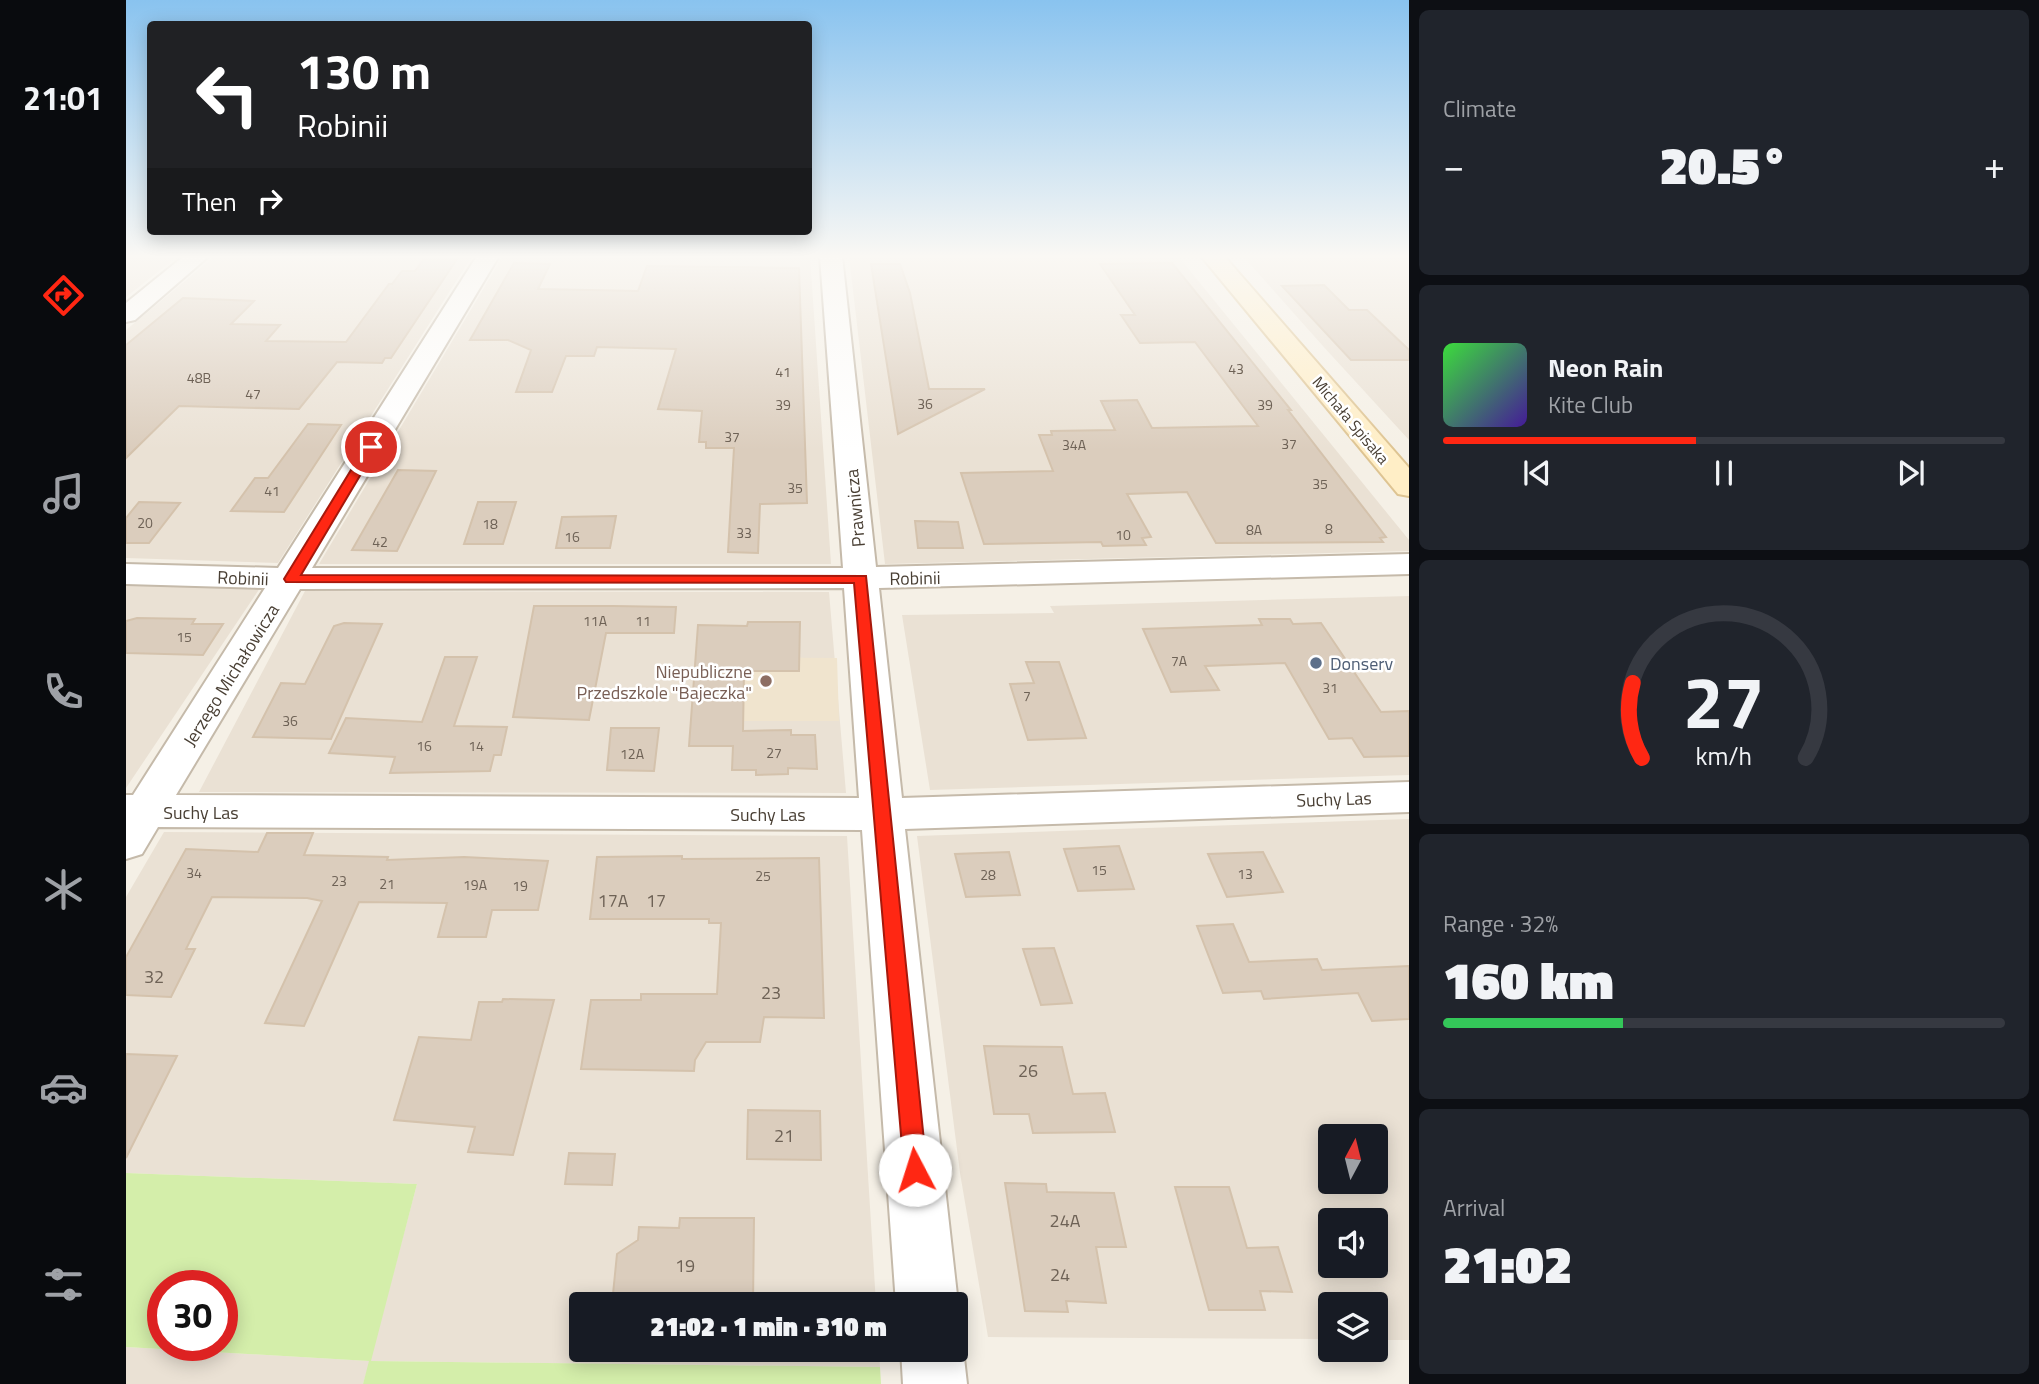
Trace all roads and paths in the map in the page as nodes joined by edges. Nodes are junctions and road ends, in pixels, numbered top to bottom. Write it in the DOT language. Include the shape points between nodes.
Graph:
graph roads {
  1 [pos="449,321"];
  2 [pos="837,321"];
  3 [pos="1267,321"];
  4 [pos="1409,487"];
  5 [pos="1409,564"];
  6 [pos="126,574"];
  7 [pos="291,579"];
  8 [pos="861,579"];
  9 [pos="1409,797"];
  10 [pos="884,814"];
  11 [pos="132,822"];
  12 [pos="927,1292"];
  13 [pos="933,1362"];
  14 [pos="935,1384"];
  1 -- 7 [label="street, Jerzego Michałowicza"];
  2 -- 8 [label="street, Prawnicza"];
  3 -- 4 [label="street, Michała Spisaka"];
  5 -- 8 [label="street, Robinii"];
  6 -- 7 [label="street, Robinii"];
  7 -- 8 [label="street, Robinii"];
  7 -- 11 [label="street, Jerzego Michałowicza"];
  8 -- 10 [label="street, Prawnicza"];
  9 -- 10 [label="street, Suchy Las"];
  10 -- 11 [label="street, Suchy Las"];
  10 -- 12 [label="street, Prawnicza"];
  13 -- 14 [label="street"];
}
